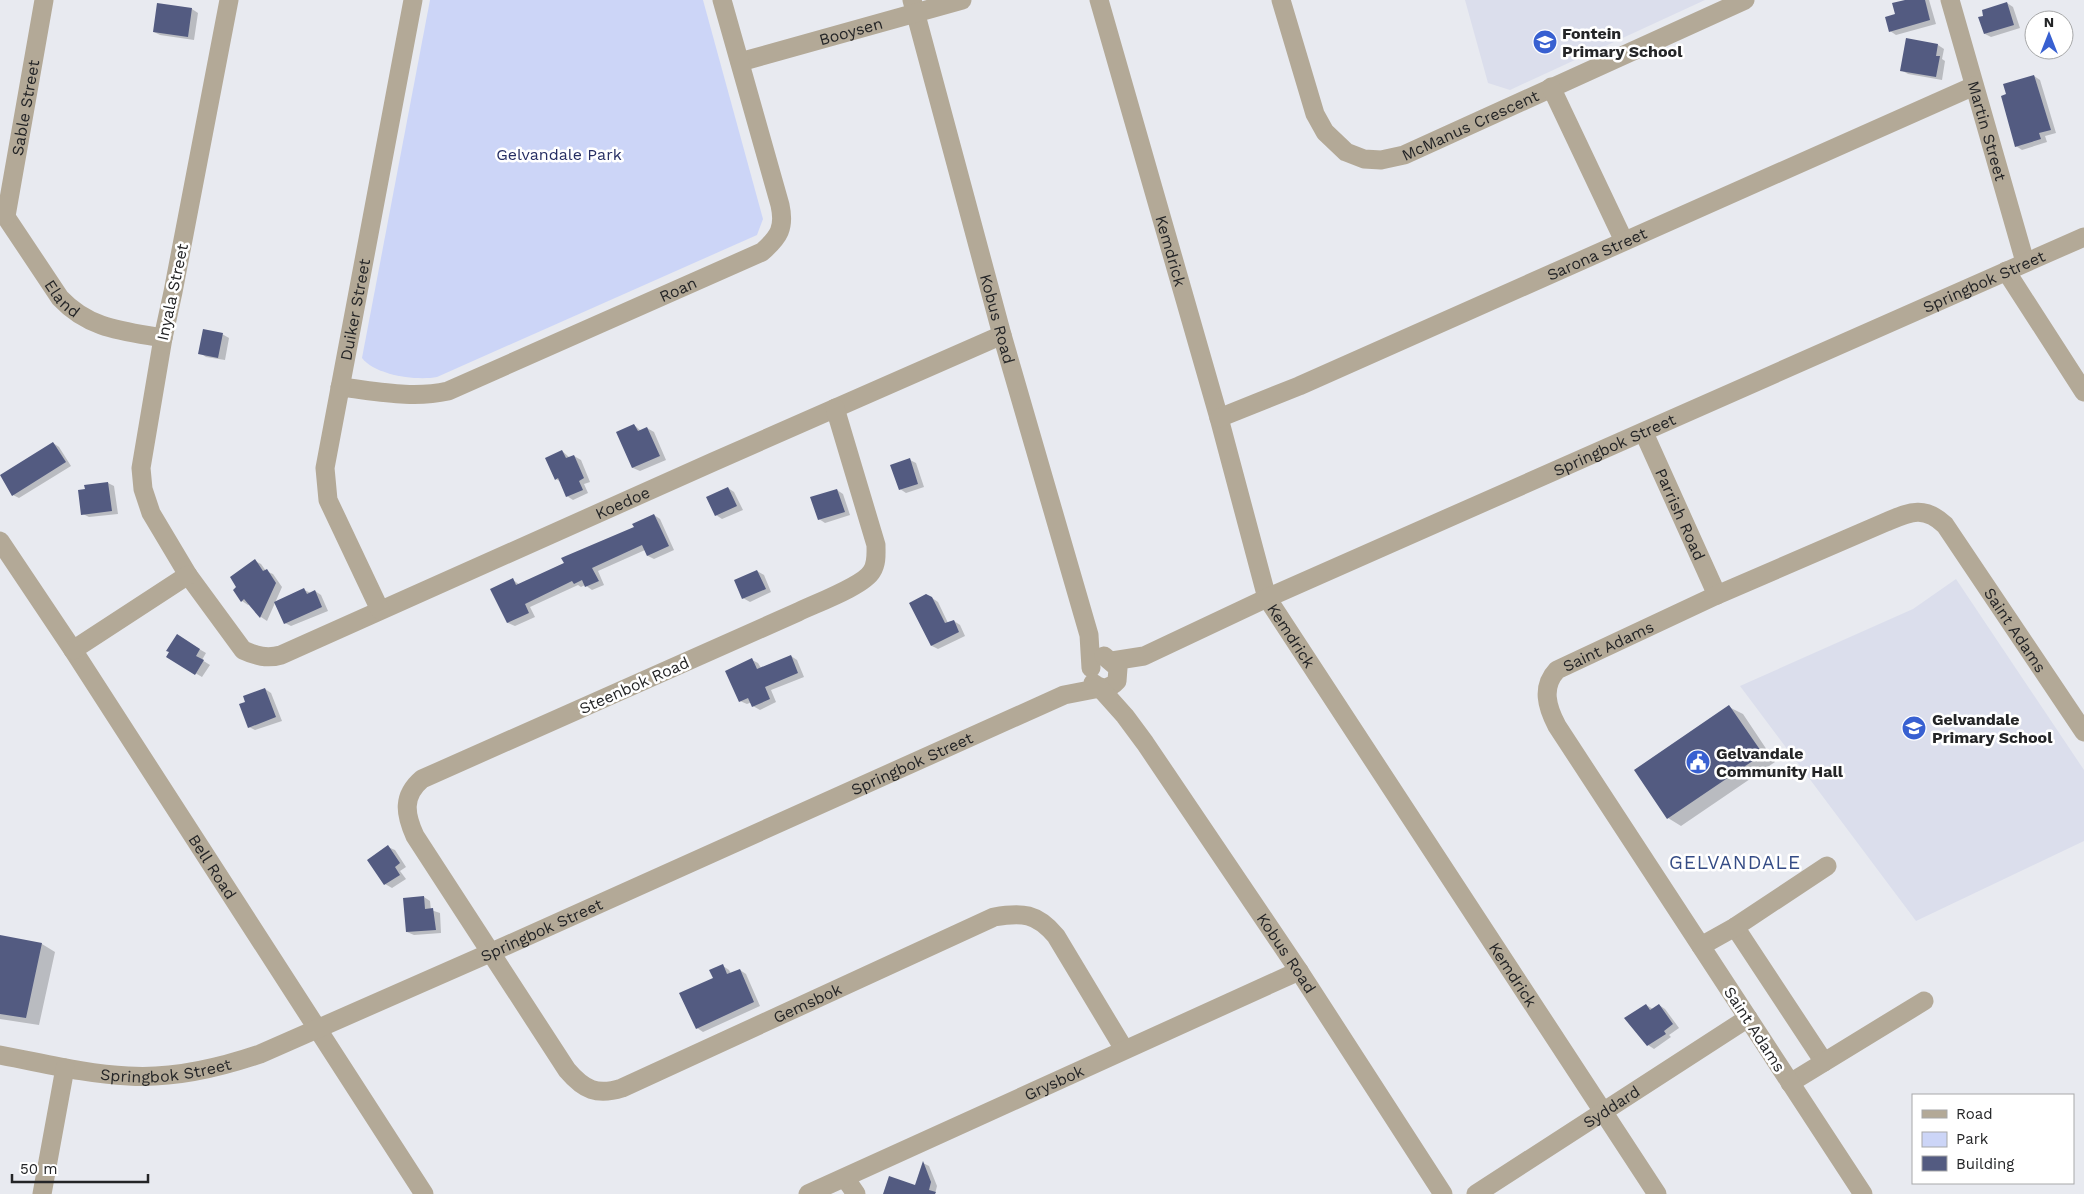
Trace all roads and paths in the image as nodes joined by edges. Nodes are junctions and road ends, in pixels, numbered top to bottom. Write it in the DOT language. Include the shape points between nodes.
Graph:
graph roads {
  1 [pos="44,0"];
  2 [pos="229,0"];
  3 [pos="414,0"];
  4 [pos="722,0"];
  5 [pos="962,0"];
  6 [pos="1099,0"];
  7 [pos="1281,0"];
  8 [pos="1745,0"];
  9 [pos="1950,0"];
  10 [pos="914,6"];
  11 [pos="740,62"];
  12 [pos="1974,86"];
  13 [pos="1551,88"];
  14 [pos="9,145"];
  15 [pos="3,212"];
  16 [pos="2084,237"];
  17 [pos="1624,240"];
  18 [pos="2025,262"];
  19 [pos="2006,271"];
  20 [pos="1002,335"];
  21 [pos="162,338"];
  22 [pos="340,387"];
  23 [pos="2084,392"];
  24 [pos="835,408"];
  25 [pos="1219,418"];
  26 [pos="1644,433"];
  27 [pos="0,541"];
  28 [pos="188,575"];
  29 [pos="1717,595"];
  30 [pos="1267,598"];
  31 [pos="380,610"];
  32 [pos="73,650"];
  33 [pos="243,650"];
  34 [pos="1105,673"];
  35 [pos="2084,732"];
  36 [pos="1827,866"];
  37 [pos="1735,928"];
  38 [pos="1701,946"];
  39 [pos="492,952"];
  40 [pos="1299,970"];
  41 [pos="1924,1000"];
  42 [pos="1748,1018"];
  43 [pos="318,1029"];
  44 [pos="1124,1049"];
  45 [pos="0,1055"];
  46 [pos="1824,1062"];
  47 [pos="65,1068"];
  48 [pos="1790,1083"];
  49 [pos="1603,1112"];
  50 [pos="845,1178"];
  51 [pos="42,1194"];
  52 [pos="424,1194"];
  53 [pos="808,1194"];
  54 [pos="856,1194"];
  55 [pos="1443,1194"];
  56 [pos="1476,1194"];
  57 [pos="1657,1194"];
  58 [pos="1863,1194"];
  1 -- 14 [label="street, Sable Street"];
  2 -- 21 [label="street, Inyala Street"];
  3 -- 22 [label="street, Duiker Street"];
  4 -- 11 [label="street, Roan"];
  5 -- 10 [label="street, Booysen"];
  6 -- 25 [label="street, Kemdrick"];
  7 -- 13 [label="street, McManus Crescent" via="1315,114 1325,132 1346,152 1364,159 1381,160 1404,155"];
  8 -- 13 [label="street, McManus Crescent"];
  9 -- 12 [label="street, Martin Street"];
  10 -- 11 [label="street, Booysen"];
  10 -- 20 [label="street, Kobus Road"];
  11 -- 22 [label="street, Roan" via="783,218 775,240 762,252 448,391 405,395"];
  12 -- 17 [label="street, Sarona Street"];
  12 -- 18 [label="street, Martin Street"];
  13 -- 17 [label="street"];
  14 -- 15 [label="street, Sable Street"];
  15 -- 21 [label="street, Eland" via="70,309 99,326"];
  16 -- 18 [label="street, Springbok Street"];
  17 -- 25 [label="street, Sarona Street" via="1299,386"];
  18 -- 19 [label="street, Springbok Street"];
  19 -- 23 [label="street"];
  19 -- 26 [label="street, Springbok Street"];
  20 -- 24 [label="street, Koedoe"];
  20 -- 34 [label="street, Kobus Road" via="1089,635"];
  21 -- 28 [label="street, Inyala Street" via="141,479 151,513"];
  22 -- 31 [label="street, Duiker Street" via="325,468 328,500"];
  24 -- 31 [label="street, Koedoe"];
  24 -- 39 [label="street, Steenbok Road" via="876,545 875,565 869,576 846,590 422,779 413,786 407,812 414,836"];
  25 -- 30 [label="street, Kemdrick"];
  26 -- 29 [label="street, Parrish Road"];
  26 -- 30 [label="street, Springbok Street"];
  27 -- 32 [label="street, Bell Road"];
  28 -- 32 [label="street"];
  28 -- 33 [label="street, Inyala Street"];
  29 -- 35 [label="street, Saint Adams" via="1909,512 1929,514 1945,525"];
  29 -- 38 [label="street, Saint Adams" via="1557,670 1548,685 1547,694 1550,712 1557,726"];
  30 -- 34 [label="street, Springbok Street"];
  30 -- 49 [label="street, Kemdrick"];
  31 -- 33 [label="street, Koedoe" via="275,657"];
  32 -- 43 [label="street, Bell Road"];
  34 -- 39 [label="street, Springbok Street" via="1064,695"];
  34 -- 40 [label="street, Kobus Road" via="1126,716"];
  36 -- 37 [label="street"];
  37 -- 38 [label="street"];
  37 -- 46 [label="street"];
  38 -- 42 [label="street, Saint Adams"];
  39 -- 43 [label="street, Springbok Street"];
  39 -- 44 [label="street, Gemsbok" via="567,1070 585,1087 600,1092 622,1088 994,917 1014,914 1036,918 1056,936"];
  40 -- 44 [label="street, Grysbok"];
  40 -- 55 [label="street, Kobus Road"];
  41 -- 46 [label="street"];
  42 -- 48 [label="street, Saint Adams"];
  42 -- 49 [label="street, Syddard"];
  43 -- 47 [label="street, Springbok Street" via="260,1054 199,1071 130,1077"];
  43 -- 52 [label="street, Bell Road"];
  44 -- 50 [label="street, Grysbok"];
  45 -- 47 [label="street, Springbok Street"];
  46 -- 48 [label="street"];
  47 -- 51 [label="street"];
  48 -- 58 [label="street, Saint Adams"];
  49 -- 56 [label="street, Syddard"];
  49 -- 57 [label="street, Kemdrick"];
  50 -- 53 [label="street, Grysbok"];
  50 -- 54 [label="street"];
}
